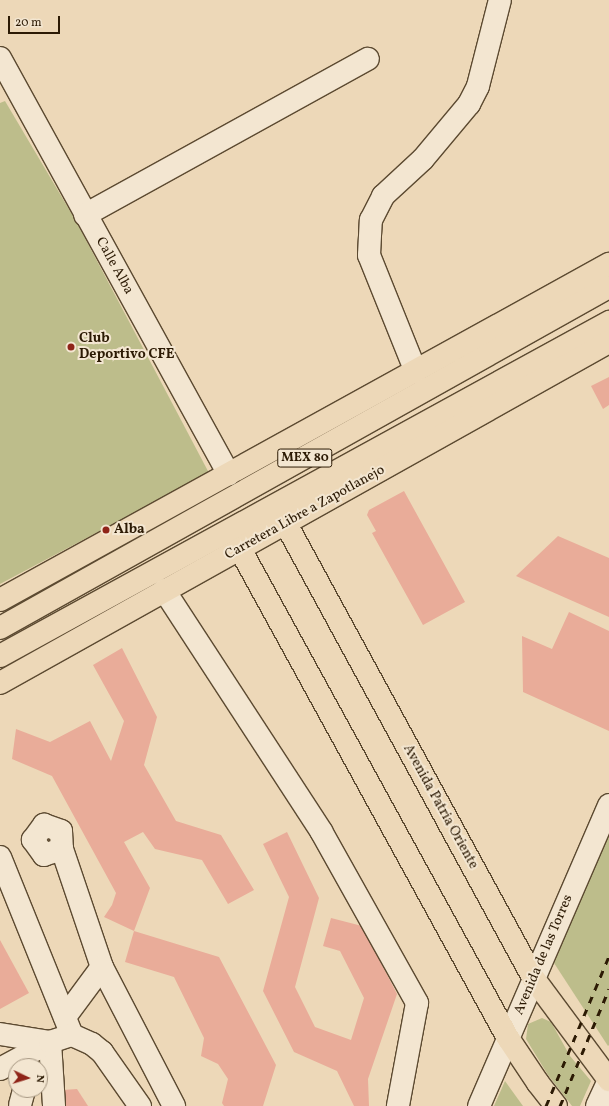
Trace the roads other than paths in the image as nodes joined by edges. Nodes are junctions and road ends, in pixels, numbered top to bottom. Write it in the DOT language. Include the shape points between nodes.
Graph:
graph roads {
  1 [pos="500,0"];
  2 [pos="0,58"];
  3 [pos="368,59"];
  4 [pos="85,215"];
  5 [pos="609,264"];
  6 [pos="609,287"];
  7 [pos="609,322"];
  8 [pos="609,342"];
  9 [pos="416,372"];
  10 [pos="229,474"];
  11 [pos="286,524"];
  12 [pos="240,549"];
  13 [pos="164,590"];
  14 [pos="0,600"];
  15 [pos="0,628"];
  16 [pos="0,656"];
  17 [pos="0,683"];
  18 [pos="609,804"];
  19 [pos="62,849"];
  20 [pos="0,857"];
  21 [pos="102,967"];
  22 [pos="534,979"];
  23 [pos="68,1026"];
  24 [pos="0,1034"];
  25 [pos="508,1038"];
  26 [pos="40,1052"];
  27 [pos="0,1070"];
  28 [pos="609,1080"];
  29 [pos="54,1106"];
  30 [pos="140,1106"];
  31 [pos="174,1106"];
  32 [pos="398,1106"];
  33 [pos="479,1106"];
  34 [pos="556,1106"];
  35 [pos="597,1106"];
  1 -- 9 [label="street" via="478,86 469,104 423,160 383,196 371,220 369,255"];
  2 -- 4 [label="street, Calle Alba"];
  3 -- 4 [label="street"];
  4 -- 10 [label="street, Calle Alba"];
  5 -- 9 [label="main road"];
  6 -- 15 [label="main road, MEX 80"];
  7 -- 16 [label="main road, Carretera Libre a Zapotlanejo / MEX 80"];
  8 -- 11 [label="main road, Carretera Libre a Zapotlanejo"];
  9 -- 10 [label="main road"];
  10 -- 14 [label="main road"];
  11 -- 12 [label="main road, Carretera Libre a Zapotlanejo"];
  11 -- 22 [label="main road, Avenida Patria Oriente"];
  12 -- 13 [label="main road, Carretera Libre a Zapotlanejo"];
  12 -- 25 [label="main road"];
  13 -- 17 [label="main road, Carretera Libre a Zapotlanejo"];
  13 -- 32 [label="street" via="321,831 417,1003"];
  18 -- 22 [label="street, Avenida de las Torres"];
  19 -- 21 [label="street"];
  20 -- 23 [label="street"];
  21 -- 23 [label="street"];
  21 -- 31 [label="street"];
  22 -- 25 [label="street, Avenida de las Torres"];
  22 -- 28 [label="main road, Avenida Patria Oriente"];
  23 -- 26 [label="street"];
  23 -- 30 [label="street" via="102,1052"];
  24 -- 26 [label="street"];
  25 -- 33 [label="street, Avenida de las Torres"];
  25 -- 34 [label="main road"];
  26 -- 27 [label="street"];
  26 -- 29 [label="street"];
  28 -- 35 [label="street"];
}
